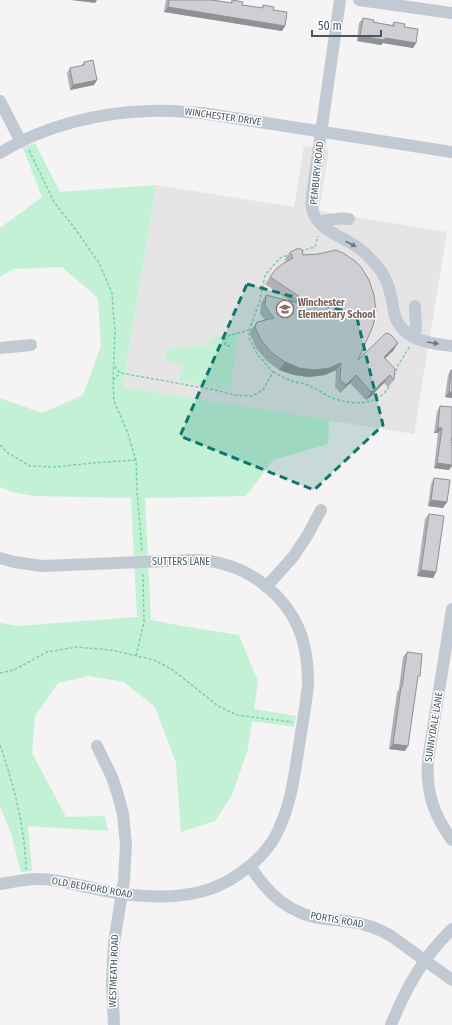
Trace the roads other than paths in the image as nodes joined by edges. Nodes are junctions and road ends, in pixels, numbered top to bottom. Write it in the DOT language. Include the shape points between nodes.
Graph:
graph roads {
  1 [pos="340,0"];
  2 [pos="359,0"];
  3 [pos="441,6"];
  4 [pos="452,13"];
  5 [pos="0,101"];
  6 [pos="322,132"];
  7 [pos="22,141"];
  8 [pos="452,152"];
  9 [pos="0,153"];
  10 [pos="349,219"];
  11 [pos="322,225"];
  12 [pos="415,306"];
  13 [pos="413,337"];
  14 [pos="31,345"];
  15 [pos="452,346"];
  16 [pos="0,348"];
  17 [pos="321,510"];
  18 [pos="0,558"];
  19 [pos="266,587"];
  20 [pos="452,609"];
  21 [pos="97,746"];
  22 [pos="452,840"];
  23 [pos="250,866"];
  24 [pos="0,884"];
  25 [pos="122,894"];
  26 [pos="452,929"];
  27 [pos="425,960"];
  28 [pos="452,980"];
  29 [pos="114,1025"];
  30 [pos="391,1025"];
  1 -- 6 [label="street, PEMBURY ROAD"];
  2 -- 3 [label="street"];
  3 -- 4 [label="street"];
  5 -- 7 [label="street"];
  6 -- 7 [label="street, WINCHESTER DRIVE" via="202,113 149,110 83,120 53,128"];
  6 -- 8 [label="street, WINCHESTER DRIVE"];
  6 -- 11 [label="street, PEMBURY ROAD" via="312,196 312,208 316,219"];
  7 -- 9 [label="street, WINCHESTER DRIVE"];
  10 -- 11 [label="street" via="335,219"];
  11 -- 13 [label="street, one-way" via="356,246 379,268 391,296 395,319 407,334"];
  12 -- 13 [label="street" via="416,328"];
  13 -- 15 [label="street, one-way"];
  14 -- 16 [label="street"];
  17 -- 19 [label="street" via="293,557"];
  18 -- 19 [label="street, SUTTERS LANE" via="42,566 207,560 244,572"];
  19 -- 23 [label="street, SUTTERS LANE" via="288,610 298,628 307,662 308,684 286,811 281,826 272,840"];
  20 -- 22 [label="street, SUNNYDALE LANE" via="427,774 433,807"];
  21 -- 25 [label="street, WESTMEATH ROAD" via="112,777 123,814 126,845"];
  23 -- 25 [label="street, OLD BEDFORD ROAD" via="226,883 196,893 161,897"];
  23 -- 27 [label="street, PORTIS ROAD" via="266,889 290,908 315,917 375,927"];
  24 -- 25 [label="street, OLD BEDFORD ROAD" via="40,879 57,880"];
  25 -- 29 [label="street, WESTMEATH ROAD" via="112,960"];
  26 -- 27 [label="street"];
  27 -- 28 [label="street, PORTIS ROAD"];
  27 -- 30 [label="street" via="414,976"];
}
